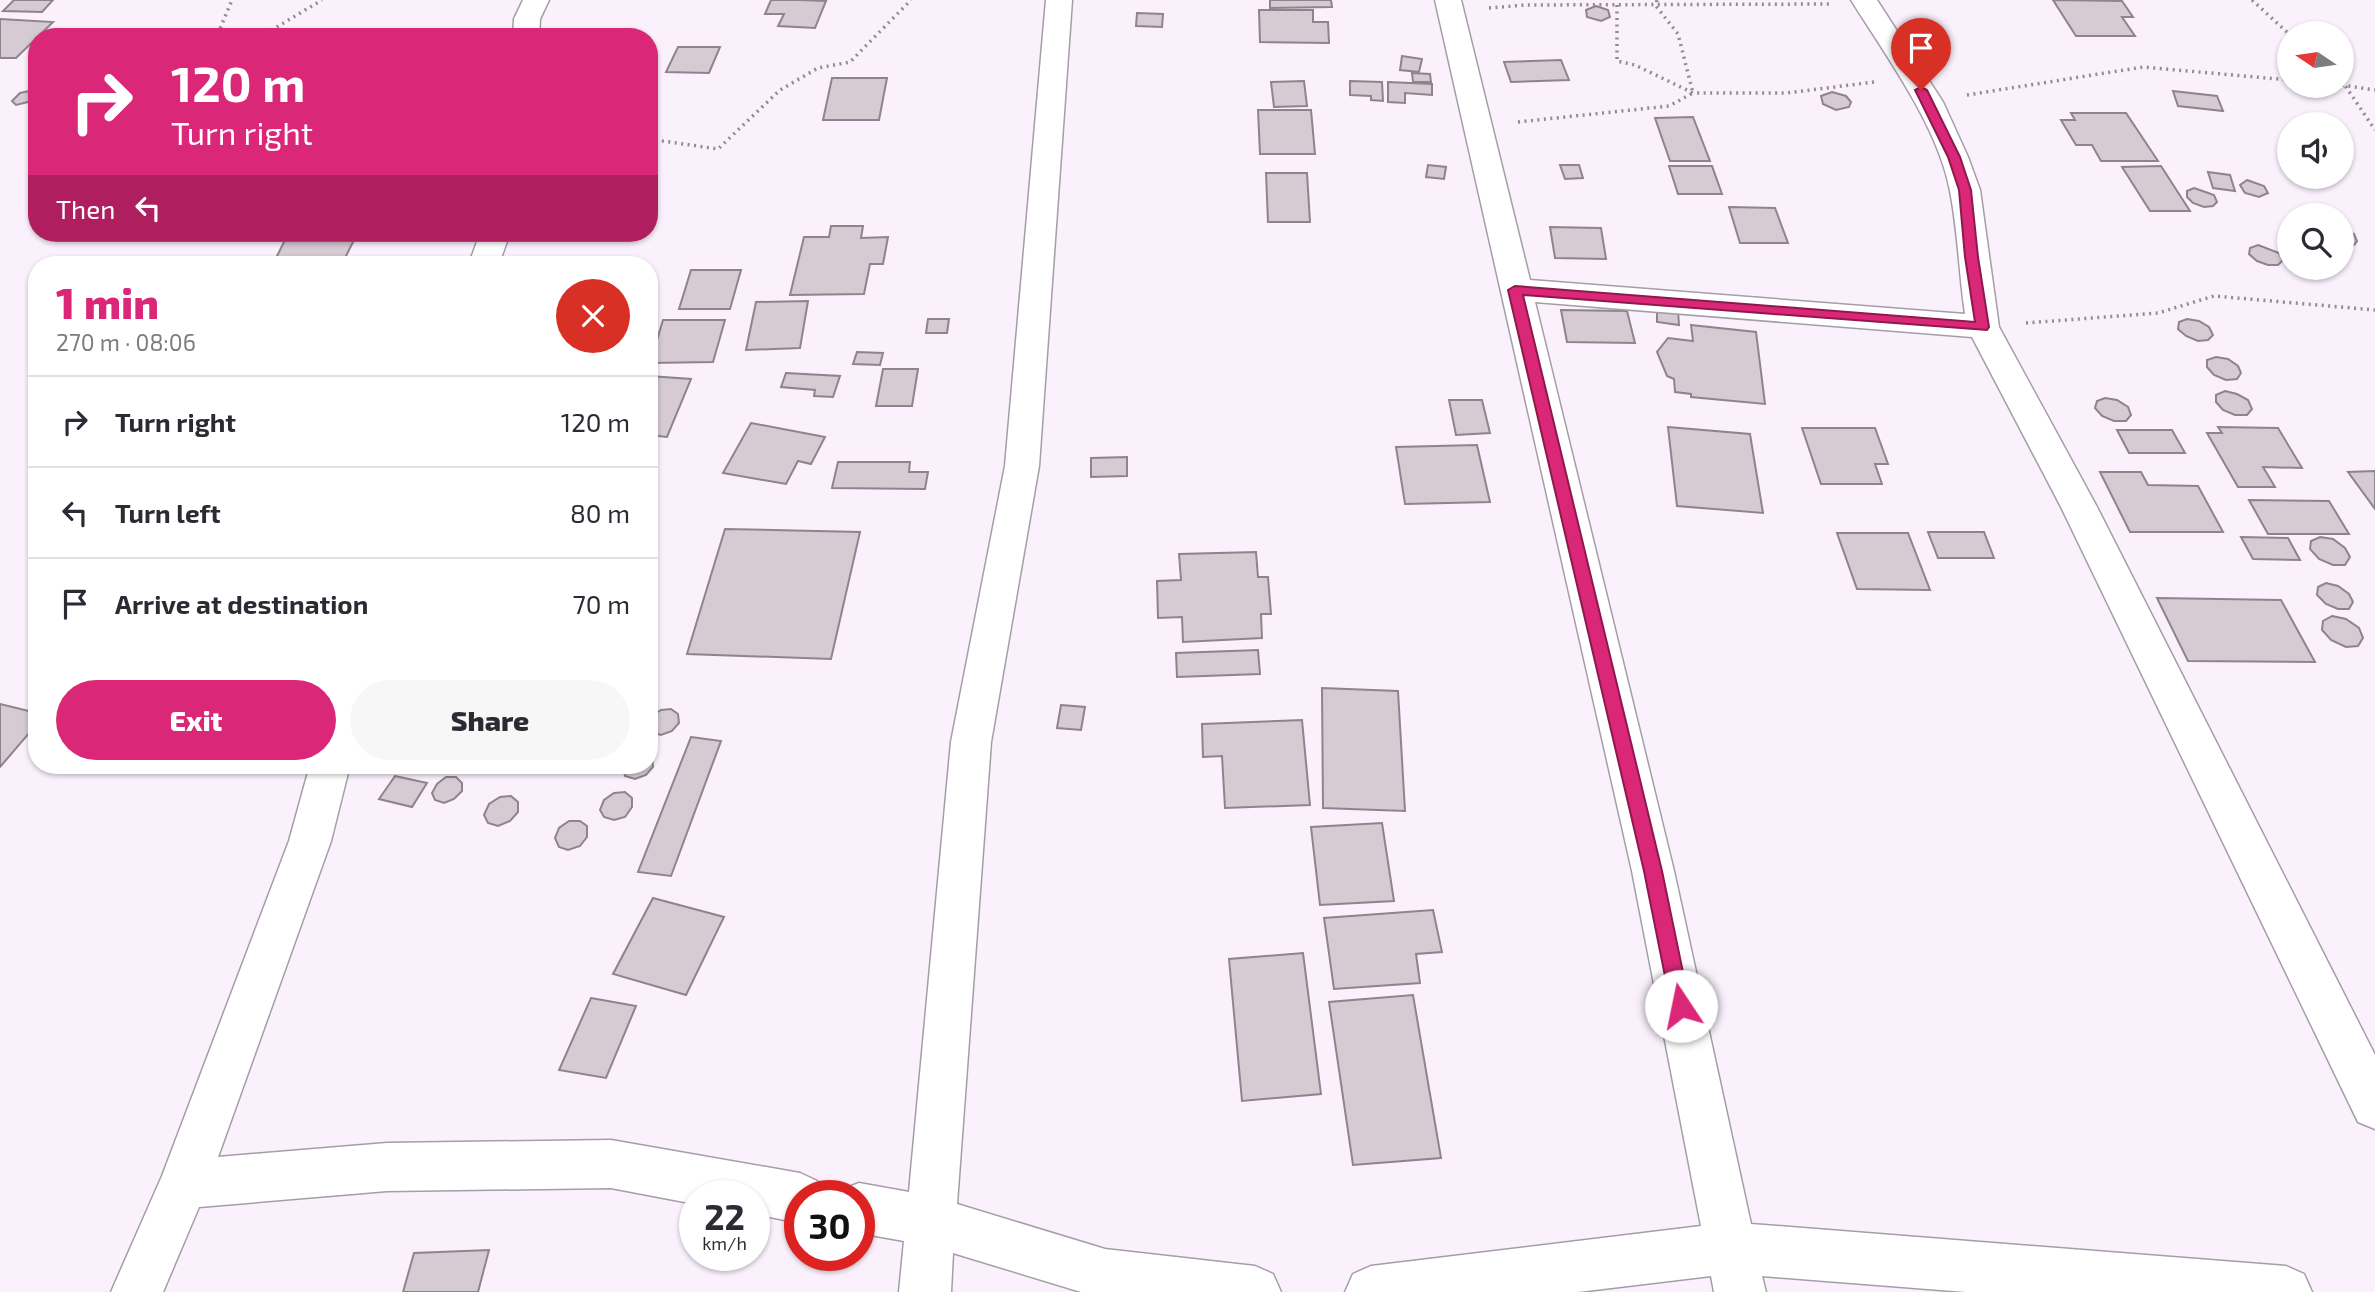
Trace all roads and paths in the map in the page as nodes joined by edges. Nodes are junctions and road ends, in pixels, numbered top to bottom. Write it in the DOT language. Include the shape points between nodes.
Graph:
graph roads {
  1 [pos="232,0"];
  2 [pos="322,0"];
  3 [pos="536,0"];
  4 [pos="911,0"];
  5 [pos="1059,0"];
  6 [pos="1657,0"];
  7 [pos="2252,0"];
  8 [pos="1865,1"];
  9 [pos="1565,2"];
  10 [pos="1618,5"];
  11 [pos="1448,6"];
  12 [pos="1656,6"];
  13 [pos="2277,23"];
  14 [pos="220,28"];
  15 [pos="275,28"];
  16 [pos="526,28"];
  17 [pos="2277,79"];
  18 [pos="2354,86"];
  19 [pos="1921,90"];
  20 [pos="2375,90"];
  21 [pos="1693,93"];
  22 [pos="2353,98"];
  23 [pos="1475,125"];
  24 [pos="2375,130"];
  25 [pos="658,140"];
  26 [pos="1515,290"];
  27 [pos="2375,310"];
  28 [pos="1983,327"];
  29 [pos="328,774"];
  30 [pos="2375,1105"];
  31 [pos="184,1184"];
  32 [pos="784,1195"];
  33 [pos="875,1211"];
  34 [pos="929,1221"];
  35 [pos="1735,1270"];
  36 [pos="137,1292"];
  37 [pos="925,1292"];
  38 [pos="1255,1292"];
  39 [pos="1371,1292"];
  40 [pos="2286,1292"];
  1 -- 14 [label="path"];
  2 -- 15 [label="path"];
  3 -- 16 [label="street"];
  4 -- 25 [label="path" via="850,62 818,68 780,90 718,149"];
  5 -- 34 [label="street" via="1022,466 971,742"];
  6 -- 12 [label="path"];
  7 -- 13 [label="path"];
  8 -- 12 [label="path"];
  8 -- 19 [label="street"];
  9 -- 10 [label="path"];
  9 -- 11 [label="path"];
  10 -- 12 [label="path"];
  10 -- 21 [label="path" via="1617,61 1636,65"];
  11 -- 23 [label="street"];
  12 -- 21 [label="path" via="1678,34"];
  17 -- 19 [label="path" via="2143,67"];
  18 -- 20 [label="path"];
  19 -- 21 [label="path"];
  19 -- 28 [label="street" via="1965,190"];
  21 -- 23 [label="path" via="1669,106"];
  22 -- 24 [label="path"];
  23 -- 26 [label="street"];
  26 -- 28 [label="street"];
  26 -- 35 [label="street" via="1653,871"];
  27 -- 28 [label="path" via="2214,296 2158,313"];
  28 -- 30 [label="street" via="2079,507"];
  29 -- 31 [label="street" via="310,841"];
  31 -- 32 [label="street" via="387,1167 611,1164"];
  31 -- 36 [label="street"];
  33 -- 34 [label="street"];
  34 -- 37 [label="street"];
  34 -- 38 [label="street" via="1105,1274"];
  35 -- 39 [label="street"];
  35 -- 40 [label="street"];
}
